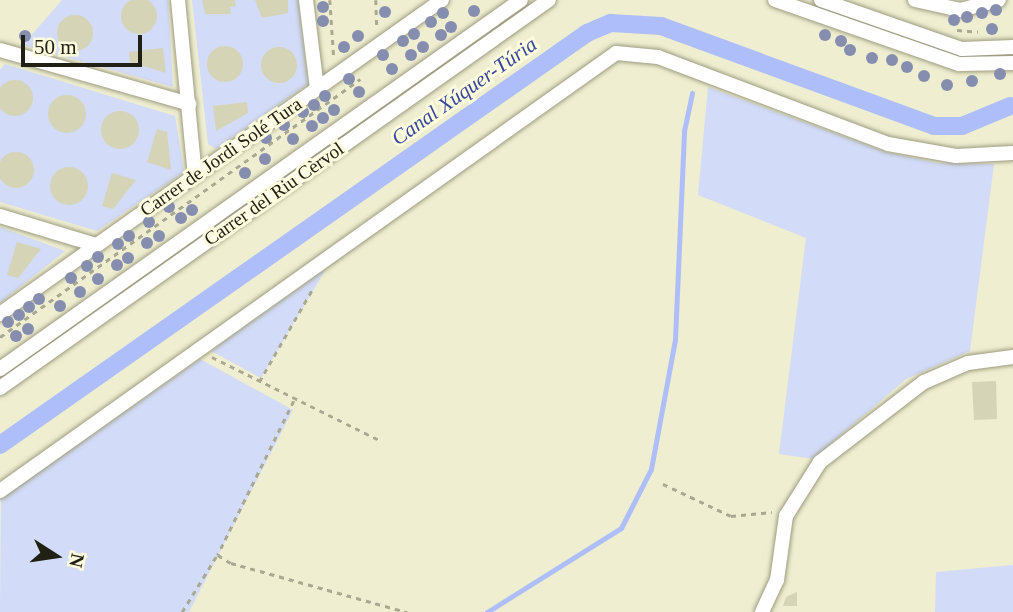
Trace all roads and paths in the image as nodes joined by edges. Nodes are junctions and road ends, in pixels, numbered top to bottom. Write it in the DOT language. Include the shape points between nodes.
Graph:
graph roads {
  1 [pos="178,0"];
  2 [pos="306,0"];
  3 [pos="330,0"];
  4 [pos="376,0"];
  5 [pos="442,0"];
  6 [pos="521,0"];
  7 [pos="549,0"];
  8 [pos="775,0"];
  9 [pos="821,0"];
  10 [pos="915,0"];
  11 [pos="999,0"];
  12 [pos="372,39"];
  13 [pos="1013,47"];
  14 [pos="0,50"];
  15 [pos="339,61"];
  16 [pos="1013,63"];
  17 [pos="371,71"];
  18 [pos="317,89"];
  19 [pos="189,104"];
  20 [pos="1013,153"];
  21 [pos="195,175"];
  22 [pos="0,216"];
  23 [pos="96,245"];
  24 [pos="318,281"];
  25 [pos="0,314"];
  26 [pos="0,337"];
  27 [pos="200,350"];
  28 [pos="1013,356"];
  29 [pos="0,369"];
  30 [pos="258,383"];
  31 [pos="0,388"];
  32 [pos="294,401"];
  33 [pos="381,441"];
  34 [pos="663,484"];
  35 [pos="0,491"];
  36 [pos="789,509"];
  37 [pos="218,555"];
  38 [pos="182,612"];
  39 [pos="407,612"];
  40 [pos="762,612"];
  1 -- 19 [label="street"];
  2 -- 18 [label="street"];
  3 -- 15 [label="path" via="329,47"];
  4 -- 12 [label="path" via="378,32"];
  5 -- 18 [label="street, Carrer de Jordi Solé Tura"];
  6 -- 29 [label="street, Carrer del Riu Cèrvol"];
  7 -- 31 [label="street, Carrer del Riu Cèrvol"];
  8 -- 16 [label="street" via="959,64"];
  9 -- 13 [label="street" via="962,49"];
  10 -- 11 [label="street" via="960,10"];
  14 -- 19 [label="street"];
  17 -- 26 [label="path"];
  18 -- 21 [label="street, Carrer de Jordi Solé Tura"];
  19 -- 21 [label="street"];
  20 -- 27 [label="street" via="956,156 888,144 658,57 616,53"];
  21 -- 23 [label="street, Carrer de Jordi Solé Tura"];
  22 -- 23 [label="street"];
  23 -- 25 [label="street, Carrer de Jordi Solé Tura"];
  24 -- 30 [label="path"];
  27 -- 30 [label="path"];
  27 -- 35 [label="street"];
  28 -- 36 [label="street" via="968,363 924,382 820,462"];
  30 -- 32 [label="path"];
  32 -- 33 [label="path"];
  32 -- 37 [label="path"];
  34 -- 36 [label="path" via="731,516"];
  36 -- 40 [label="street" via="778,580"];
  37 -- 38 [label="path"];
  37 -- 39 [label="path" via="231,563"];
}
